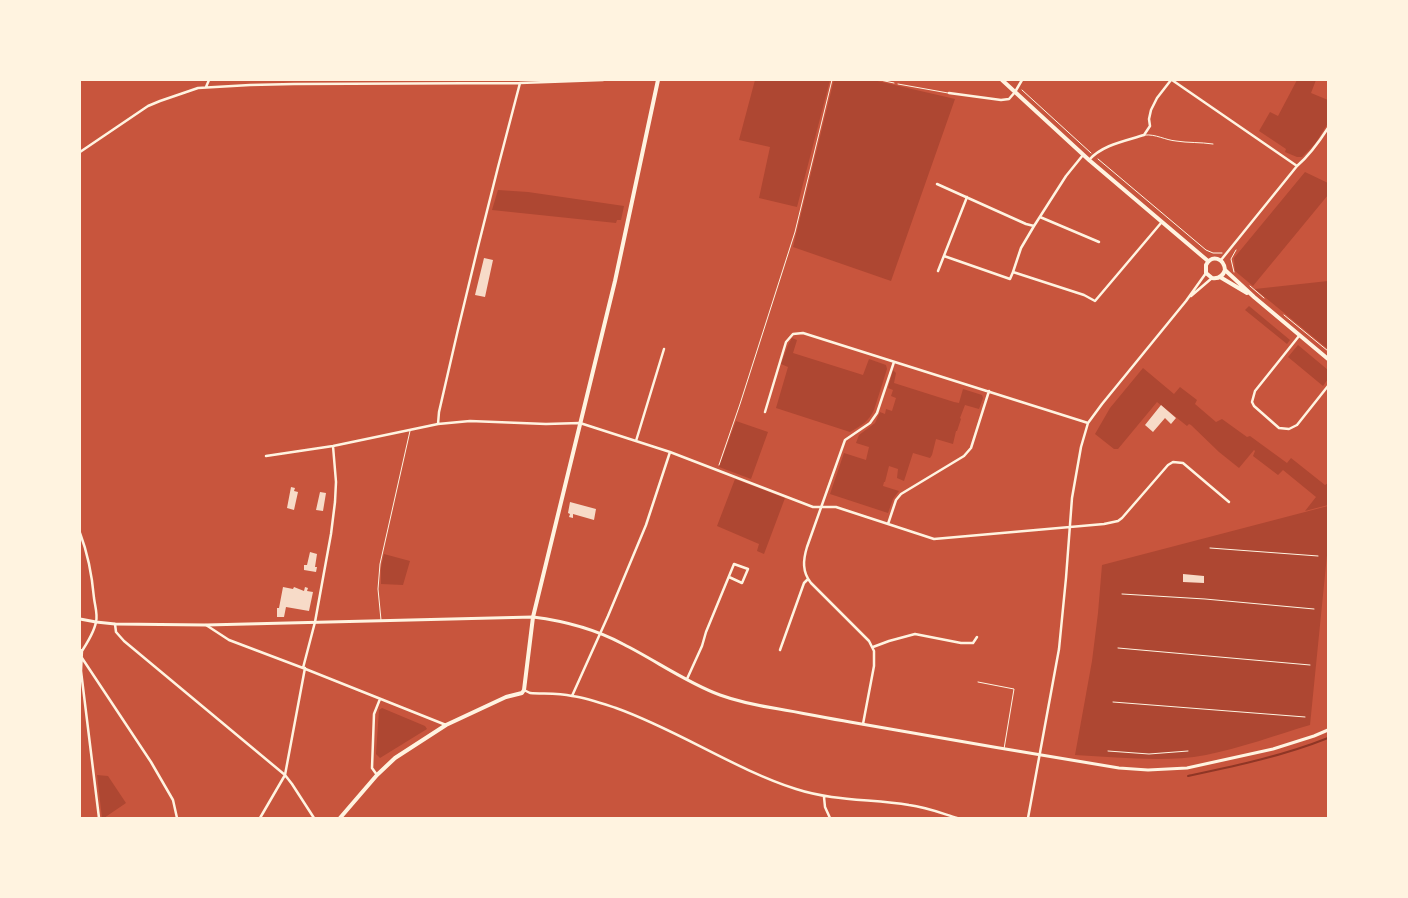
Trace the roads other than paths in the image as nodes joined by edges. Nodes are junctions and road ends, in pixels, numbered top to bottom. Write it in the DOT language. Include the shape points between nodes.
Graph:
graph roads {
  1 [pos="209,80"];
  2 [pos="248,80"];
  3 [pos="603,80"];
  4 [pos="658,80"];
  5 [pos="1002,80"];
  6 [pos="1022,80"];
  7 [pos="1172,80"];
  8 [pos="520,83"];
  9 [pos="250,84"];
  10 [pos="898,84"];
  11 [pos="206,87"];
  12 [pos="1015,92"];
  13 [pos="949,94"];
  14 [pos="1328,128"];
  15 [pos="1144,136"];
  16 [pos="1213,144"];
  17 [pos="80,152"];
  18 [pos="1083,154"];
  19 [pos="1089,160"];
  20 [pos="1297,166"];
  21 [pos="937,184"];
  22 [pos="967,198"];
  23 [pos="1040,217"];
  24 [pos="1161,223"];
  25 [pos="1034,226"];
  26 [pos="1099,242"];
  27 [pos="944,256"];
  28 [pos="1221,260"];
  29 [pos="1208,261"];
  30 [pos="1225,270"];
  31 [pos="938,271"];
  32 [pos="1012,272"];
  33 [pos="1206,273"];
  34 [pos="1220,277"];
  35 [pos="1212,278"];
  36 [pos="1254,297"];
  37 [pos="1186,301"];
  38 [pos="1300,336"];
  39 [pos="664,349"];
  40 [pos="1328,359"];
  41 [pos="894,362"];
  42 [pos="1328,386"];
  43 [pos="989,391"];
  44 [pos="765,412"];
  45 [pos="1088,423"];
  46 [pos="438,424"];
  47 [pos="580,424"];
  48 [pos="411,430"];
  49 [pos="636,441"];
  50 [pos="334,446"];
  51 [pos="670,452"];
  52 [pos="266,456"];
  53 [pos="1230,502"];
  54 [pos="821,508"];
  55 [pos="888,524"];
  56 [pos="1071,527"];
  57 [pos="80,532"];
  58 [pos="729,577"];
  59 [pos="808,579"];
  60 [pos="533,617"];
  61 [pos="80,619"];
  62 [pos="381,620"];
  63 [pos="96,622"];
  64 [pos="315,622"];
  65 [pos="115,624"];
  66 [pos="206,625"];
  67 [pos="600,633"];
  68 [pos="977,638"];
  69 [pos="873,647"];
  70 [pos="82,650"];
  71 [pos="780,650"];
  72 [pos="80,654"];
  73 [pos="82,658"];
  74 [pos="304,668"];
  75 [pos="687,679"];
  76 [pos="978,682"];
  77 [pos="524,690"];
  78 [pos="572,696"];
  79 [pos="380,699"];
  80 [pos="863,724"];
  81 [pos="446,726"];
  82 [pos="1328,730"];
  83 [pos="1004,749"];
  84 [pos="1040,755"];
  85 [pos="377,774"];
  86 [pos="285,775"];
  87 [pos="824,796"];
  88 [pos="99,818"];
  89 [pos="178,818"];
  90 [pos="260,818"];
  91 [pos="314,818"];
  92 [pos="340,818"];
  93 [pos="830,818"];
  94 [pos="957,818"];
  95 [pos="1028,818"];
  1 -- 11 [label="street"];
  2 -- 9 [label="street"];
  3 -- 8 [label="street"];
  4 -- 47 [label="main road"];
  5 -- 12 [label="main road"];
  6 -- 12 [label="street"];
  7 -- 15 [label="street" via="1157,98"];
  7 -- 20 [label="street"];
  8 -- 9 [label="street"];
  8 -- 46 [label="street" via="460,320"];
  9 -- 11 [label="street"];
  10 -- 13 [label="lane"];
  11 -- 17 [label="street" via="148,106"];
  12 -- 13 [label="street" via="1009,99 1001,100"];
  12 -- 18 [label="main road"];
  14 -- 20 [label="street"];
  15 -- 16 [label="lane" via="1150,134 1174,141"];
  15 -- 19 [label="street" via="1117,143"];
  18 -- 19 [label="main road"];
  18 -- 23 [label="street"];
  19 -- 24 [label="main road"];
  20 -- 28 [label="street"];
  21 -- 22 [label="street"];
  22 -- 25 [label="street"];
  22 -- 27 [label="street"];
  23 -- 25 [label="street"];
  23 -- 26 [label="street"];
  24 -- 29 [label="main road"];
  24 -- 32 [label="street" via="1095,302"];
  25 -- 32 [label="street"];
  27 -- 31 [label="street"];
  27 -- 32 [label="street" via="1010,278"];
  28 -- 29 [label="main road" via="1214,258"];
  28 -- 30 [label="main road"];
  29 -- 33 [label="main road"];
  30 -- 34 [label="main road"];
  30 -- 36 [label="main road"];
  33 -- 35 [label="main road"];
  33 -- 37 [label="street"];
  34 -- 35 [label="main road"];
  34 -- 36 [label="main road"];
  35 -- 37 [label="street"];
  36 -- 38 [label="main road"];
  37 -- 45 [label="street"];
  38 -- 40 [label="main road"];
  38 -- 42 [label="street" via="1255,391 1254,406 1279,428 1290,429"];
  39 -- 49 [label="street"];
  41 -- 43 [label="street"];
  41 -- 44 [label="street" via="803,333 793,334 786,342"];
  41 -- 54 [label="street" via="877,413 845,440"];
  43 -- 45 [label="street"];
  43 -- 55 [label="street" via="971,448 964,456 901,494"];
  45 -- 56 [label="street" via="1077,466"];
  46 -- 47 [label="street" via="470,421"];
  46 -- 48 [label="street"];
  47 -- 49 [label="street"];
  47 -- 60 [label="main road"];
  48 -- 50 [label="street"];
  48 -- 62 [label="lane" via="380,564"];
  49 -- 51 [label="street"];
  50 -- 52 [label="street"];
  50 -- 64 [label="street" via="335,502"];
  51 -- 54 [label="street"];
  51 -- 67 [label="street" via="646,525"];
  53 -- 56 [label="street" via="1183,464 1172,462 1118,521"];
  54 -- 55 [label="street" via="836,507"];
  54 -- 59 [label="street" via="805,554"];
  55 -- 56 [label="street" via="934,539"];
  56 -- 84 [label="street" via="1059,648"];
  57 -- 63 [label="street" via="91,572"];
  58 -- 58 [label="street" via="734,564 748,569 742,583"];
  58 -- 75 [label="street"];
  59 -- 69 [label="street"];
  59 -- 71 [label="street"];
  60 -- 62 [label="street"];
  60 -- 67 [label="street" via="574,624"];
  60 -- 77 [label="main road"];
  61 -- 63 [label="street"];
  62 -- 64 [label="street"];
  63 -- 65 [label="street"];
  63 -- 70 [label="street"];
  64 -- 66 [label="street"];
  64 -- 74 [label="street"];
  65 -- 66 [label="street"];
  65 -- 86 [label="street" via="116,632 124,641"];
  66 -- 74 [label="street" via="229,640"];
  67 -- 75 [label="street"];
  67 -- 78 [label="street"];
  68 -- 69 [label="street" via="973,643 961,643 915,634"];
  69 -- 80 [label="street" via="874,666"];
  70 -- 72 [label="street"];
  70 -- 73 [label="street"];
  73 -- 88 [label="street"];
  73 -- 89 [label="street" via="151,762 173,800"];
  74 -- 79 [label="street"];
  74 -- 86 [label="street"];
  75 -- 80 [label="street" via="738,700"];
  76 -- 83 [label="lane" via="1014,689"];
  77 -- 78 [label="street"];
  77 -- 81 [label="main road"];
  78 -- 87 [label="street" via="661,726 775,782"];
  79 -- 81 [label="street"];
  79 -- 85 [label="street" via="374,714 372,768"];
  80 -- 83 [label="street"];
  81 -- 85 [label="main road" via="395,758"];
  82 -- 84 [label="street" via="1274,749 1187,768 1138,770"];
  83 -- 84 [label="street"];
  84 -- 95 [label="street"];
  85 -- 92 [label="main road"];
  86 -- 90 [label="street"];
  86 -- 91 [label="street"];
  87 -- 93 [label="street"];
  87 -- 94 [label="street" via="910,805"];
}
